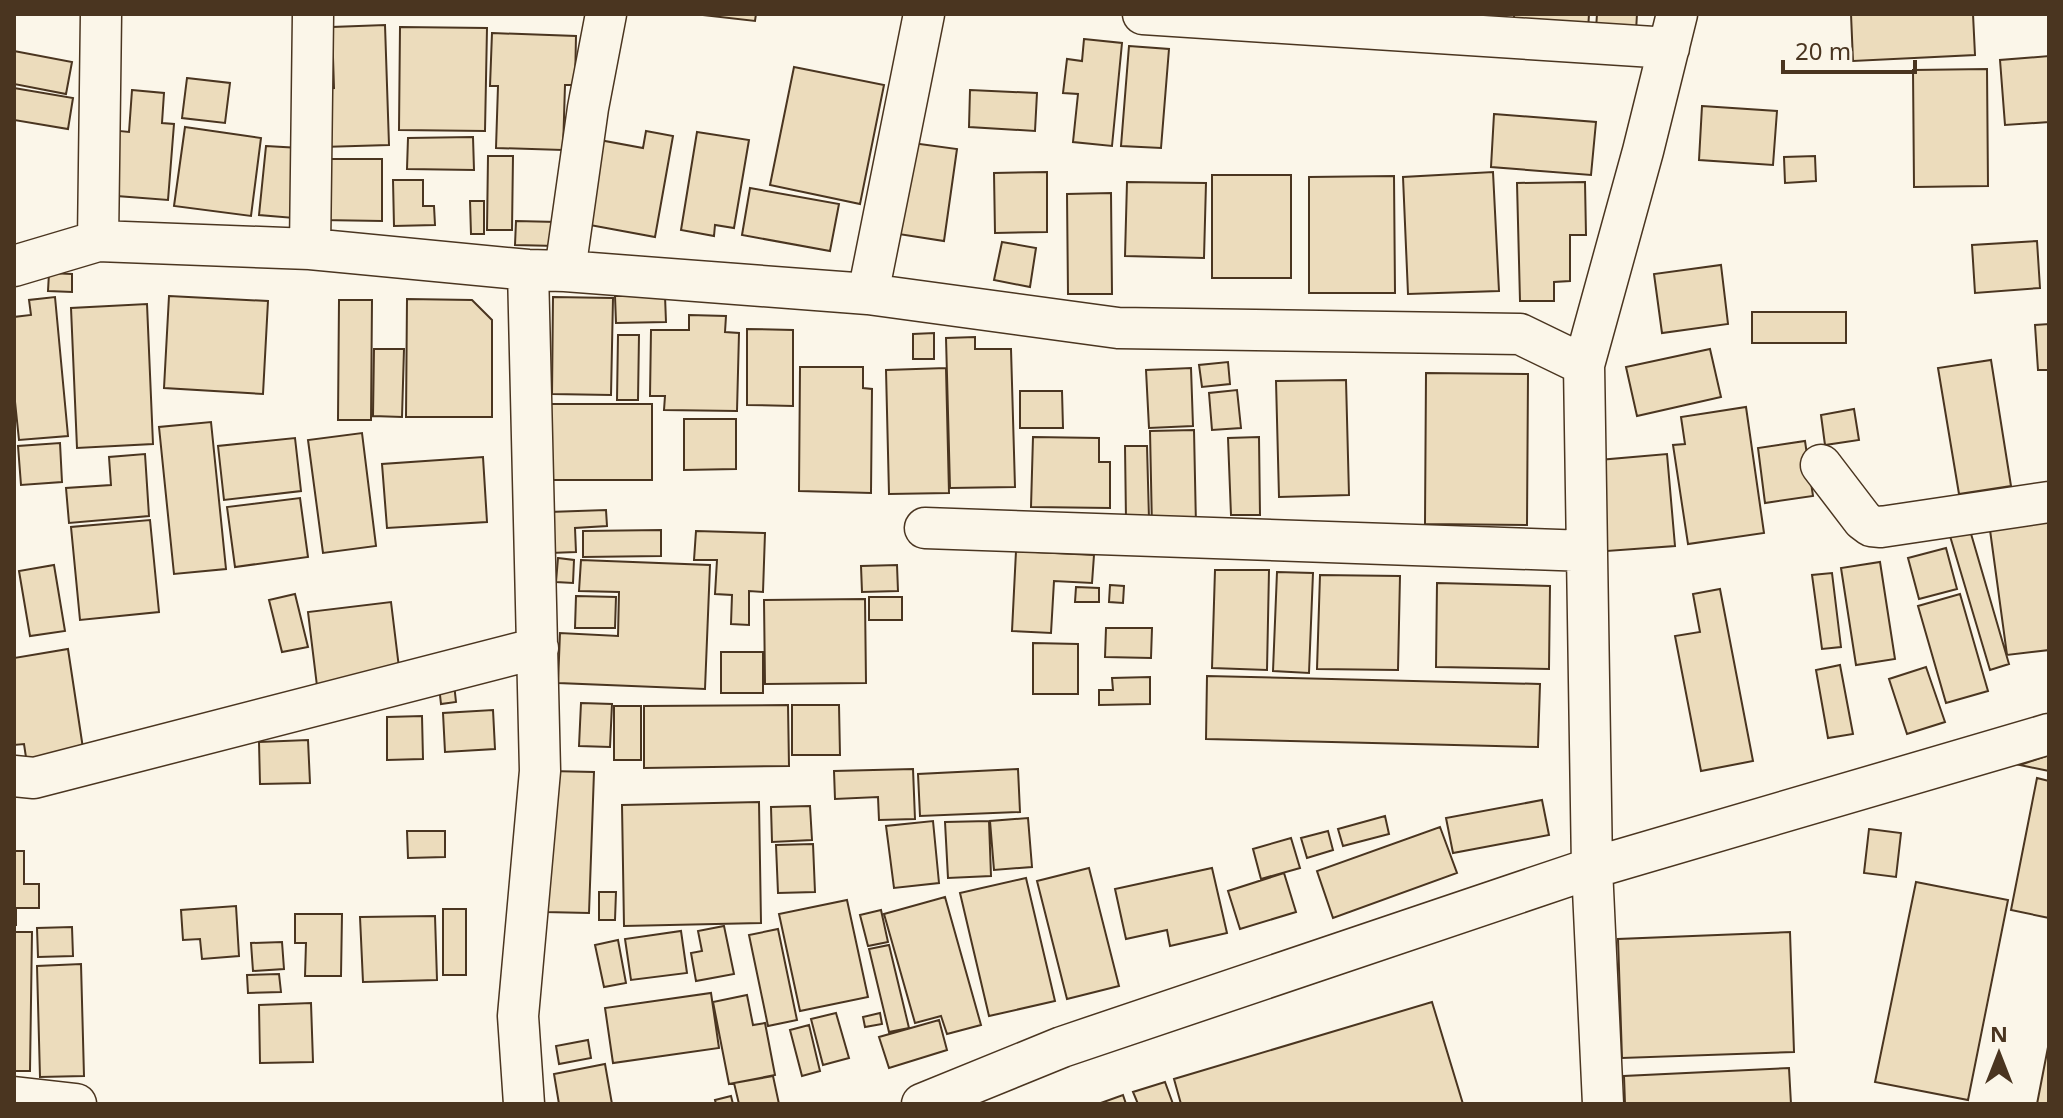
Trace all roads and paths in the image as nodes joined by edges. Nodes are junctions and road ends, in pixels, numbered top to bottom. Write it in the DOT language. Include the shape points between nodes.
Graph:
graph roads {
  1 [pos="101,14"];
  2 [pos="313,14"];
  3 [pos="606,14"];
  4 [pos="924,14"];
  5 [pos="1143,14"];
  6 [pos="1673,31"];
  7 [pos="98,241"];
  8 [pos="310,249"];
  9 [pos="14,266"];
  10 [pos="546,271"];
  11 [pos="868,294"];
  12 [pos="1584,365"];
  13 [pos="1821,465"];
  14 [pos="2049,502"];
  15 [pos="925,528"];
  16 [pos="1587,551"];
  17 [pos="538,648"];
  18 [pos="2049,734"];
  19 [pos="14,776"];
  20 [pos="1592,868"];
  21 [pos="14,1097"];
  22 [pos="76,1104"];
  23 [pos="524,1104"];
  24 [pos="922,1104"];
  25 [pos="1603,1104"];
  1 -- 7 [label="street"];
  2 -- 8 [label="street"];
  3 -- 10 [label="street"];
  4 -- 11 [label="street"];
  5 -- 6 [label="street"];
  6 -- 12 [label="street"];
  7 -- 8 [label="street"];
  7 -- 9 [label="street"];
  8 -- 10 [label="street"];
  10 -- 11 [label="street"];
  10 -- 17 [label="street"];
  11 -- 12 [label="street" via="1118,328 1520,334"];
  12 -- 16 [label="street"];
  13 -- 14 [label="street" via="1871,526"];
  15 -- 16 [label="street"];
  16 -- 20 [label="street"];
  17 -- 19 [label="street" via="34,778"];
  17 -- 23 [label="street" via="540,771 518,1016"];
  18 -- 20 [label="street"];
  20 -- 24 [label="street" via="1062,1047"];
  20 -- 25 [label="street"];
  21 -- 22 [label="street"];
}
